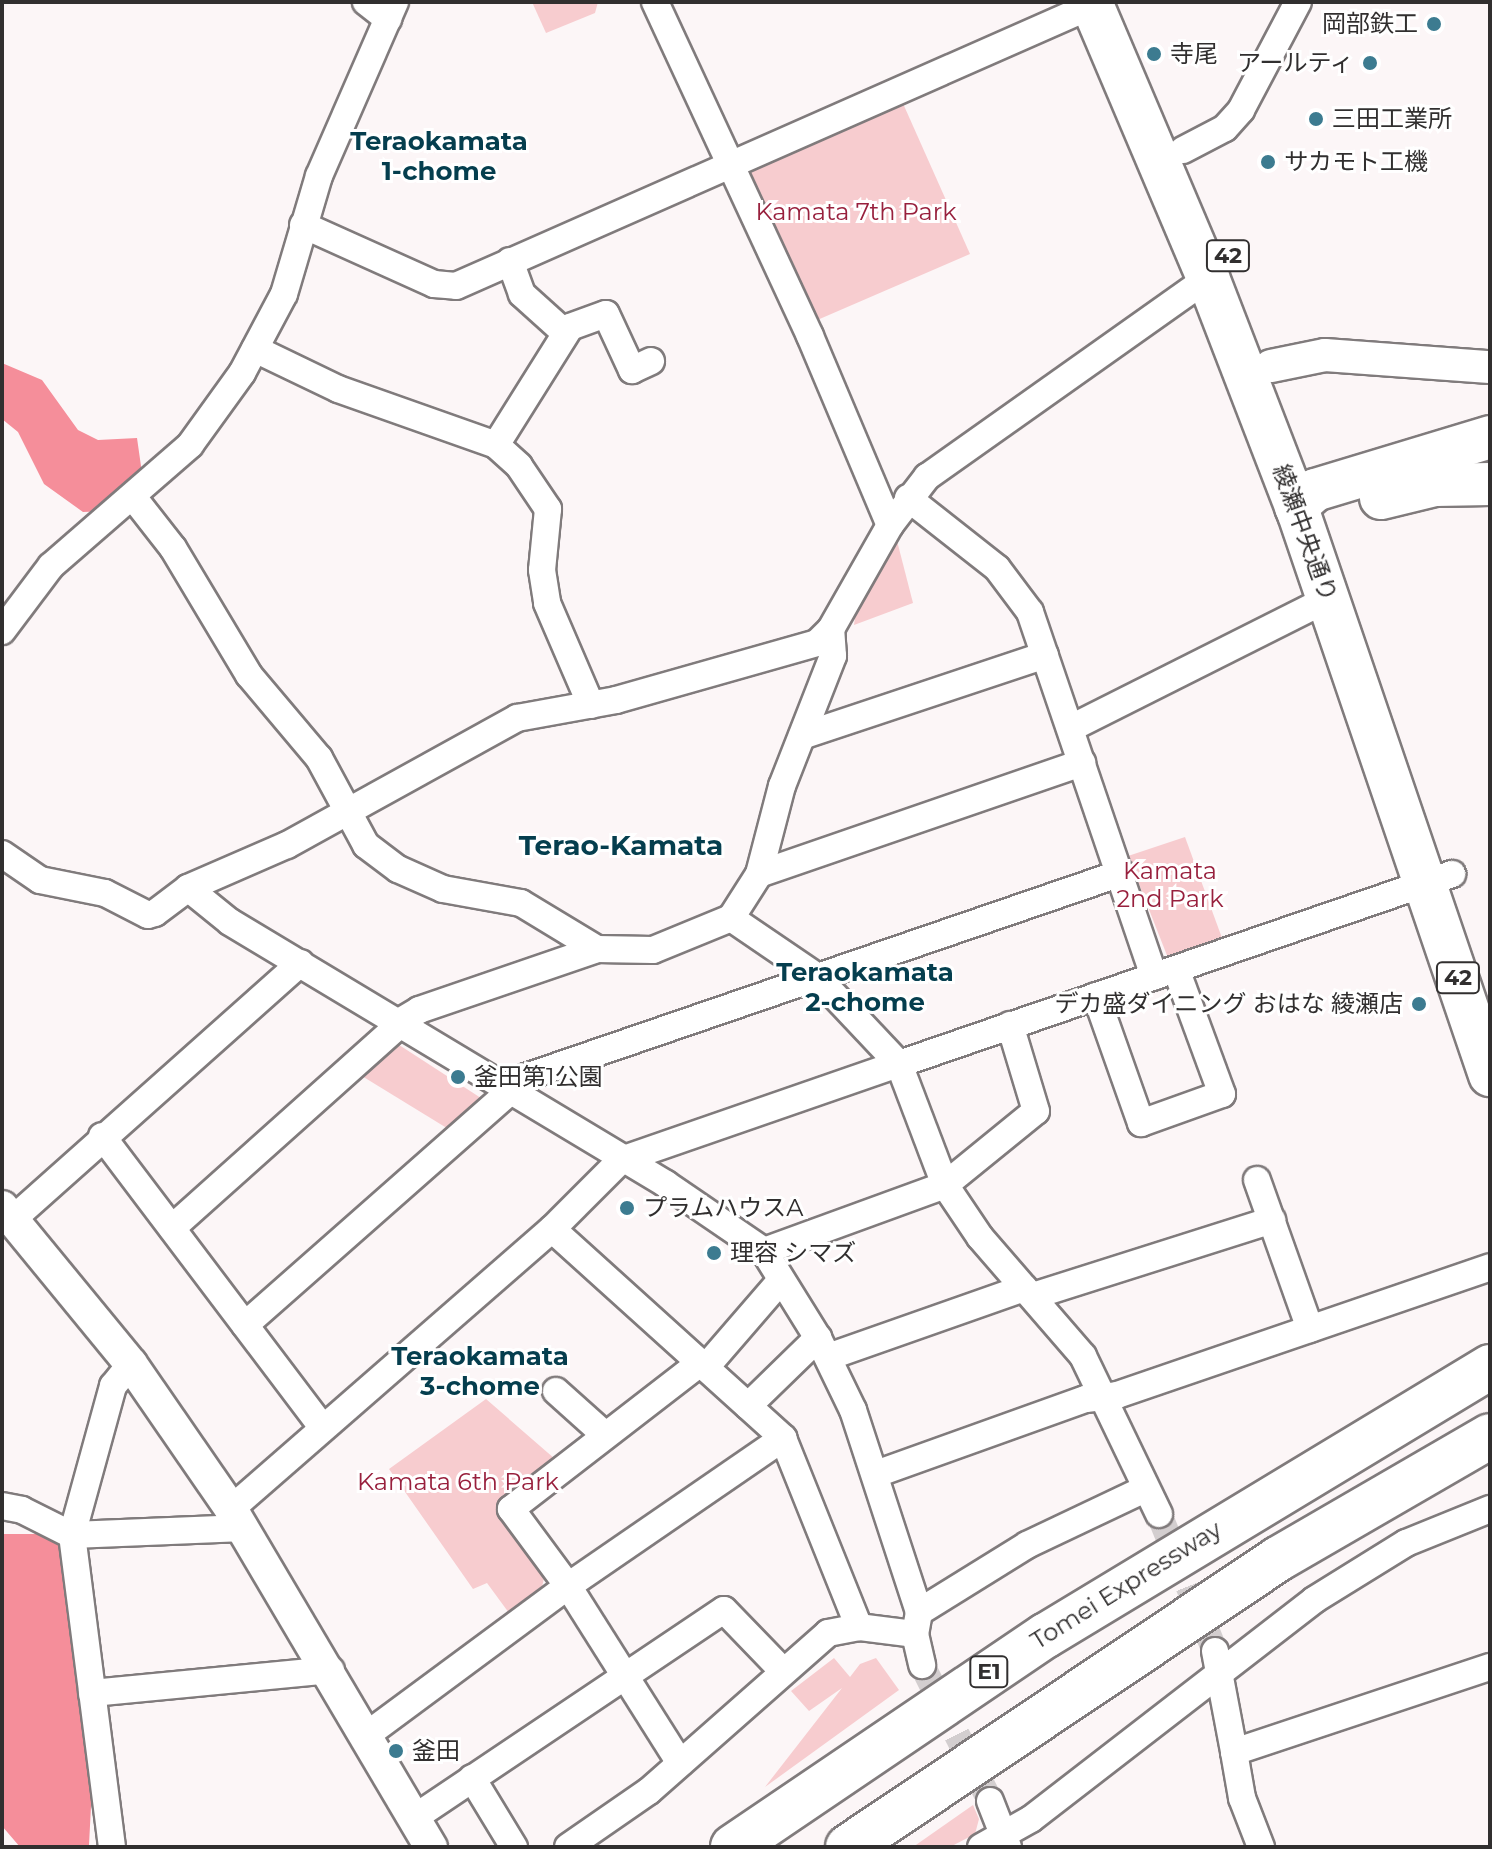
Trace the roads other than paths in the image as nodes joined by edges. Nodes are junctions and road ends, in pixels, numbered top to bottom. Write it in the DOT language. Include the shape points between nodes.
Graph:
graph roads {
  1 [pos="366,2"];
  2 [pos="655,2"];
  3 [pos="1298,2"];
  4 [pos="1102,3"];
  5 [pos="391,11"];
  6 [pos="1183,150"];
  7 [pos="733,163"];
  8 [pos="303,225"];
  9 [pos="510,261"];
  10 [pos="1208,278"];
  11 [pos="564,332"];
  12 [pos="255,349"];
  13 [pos="1271,366"];
  14 [pos="1490,367"];
  15 [pos="633,369"];
  16 [pos="1490,437"];
  17 [pos="496,445"];
  18 [pos="1490,484"];
  19 [pos="133,497"];
  20 [pos="908,498"];
  21 [pos="1308,506"];
  22 [pos="890,525"];
  23 [pos="1329,598"];
  24 [pos="831,629"];
  25 [pos="2,631"];
  26 [pos="1045,655"];
  27 [pos="591,705"];
  28 [pos="1071,728"];
  29 [pos="802,736"];
  30 [pos="1082,763"];
  31 [pos="348,813"];
  32 [pos="2,854"];
  33 [pos="1121,873"];
  34 [pos="759,874"];
  35 [pos="1439,878"];
  36 [pos="188,888"];
  37 [pos="731,918"];
  38 [pos="597,949"];
  39 [pos="300,963"];
  40 [pos="1165,973"];
  41 [pos="816,976"];
  42 [pos="1490,982"];
  43 [pos="1096,996"];
  44 [pos="397,1025"];
  45 [pos="1010,1025"];
  46 [pos="899,1064"];
  47 [pos="1490,1075"];
  48 [pos="510,1090"];
  49 [pos="102,1136"];
  50 [pos="621,1160"];
  51 [pos="1257,1180"];
  52 [pos="945,1185"];
  53 [pos="7,1213"];
  54 [pos="1272,1220"];
  55 [pos="172,1228"];
  56 [pos="552,1229"];
  57 [pos="764,1251"];
  58 [pos="1490,1267"];
  59 [pos="781,1280"];
  60 [pos="1028,1292"];
  61 [pos="245,1325"];
  62 [pos="1310,1329"];
  63 [pos="823,1348"];
  64 [pos="1490,1350"];
  65 [pos="131,1364"];
  66 [pos="703,1365"];
  67 [pos="1490,1367"];
  68 [pos="556,1391"];
  69 [pos="1101,1397"];
  70 [pos="748,1406"];
  71 [pos="322,1427"];
  72 [pos="605,1435"];
  73 [pos="1490,1436"];
  74 [pos="783,1438"];
  75 [pos="1490,1457"];
  76 [pos="876,1474"];
  77 [pos="1143,1490"];
  78 [pos="2,1506"];
  79 [pos="1252,1507"];
  80 [pos="1490,1509"];
  81 [pos="1159,1514"];
  82 [pos="237,1519"];
  83 [pos="72,1535"];
  84 [pos="1278,1559"];
  85 [pos="568,1586"];
  86 [pos="917,1623"];
  87 [pos="859,1627"];
  88 [pos="1217,1662"];
  89 [pos="922,1665"];
  90 [pos="1490,1667"];
  91 [pos="331,1670"];
  92 [pos="783,1671"];
  93 [pos="626,1674"];
  94 [pos="92,1693"];
  95 [pos="368,1734"];
  96 [pos="1234,1752"];
  97 [pos="680,1763"];
  98 [pos="472,1778"];
  99 [pos="990,1801"];
  100 [pos="414,1818"];
  101 [pos="998,1843"];
  102 [pos="112,1847"];
  103 [pos="431,1847"];
  104 [pos="514,1847"];
  105 [pos="568,1847"];
  106 [pos="733,1847"];
  107 [pos="848,1847"];
  108 [pos="1261,1847"];
  1 -- 5 [label="street"];
  2 -- 7 [label="street"];
  3 -- 6 [label="street" via="1241,110 1225,128"];
  4 -- 6 [label="main road, 綾瀬中央通り / 42"];
  4 -- 7 [label="street"];
  4 -- 10 [label="main road, 綾瀬中央通り / 42"];
  5 -- 8 [label="street"];
  6 -- 13 [label="main road, 綾瀬中央通り / 42"];
  7 -- 9 [label="street"];
  7 -- 22 [label="street"];
  8 -- 9 [label="street" via="434,284 456,286"];
  8 -- 12 [label="street" via="284,294"];
  9 -- 11 [label="street" via="522,294"];
  10 -- 20 [label="street" via="927,477"];
  10 -- 21 [label="main road, 綾瀬中央通り / 42"];
  11 -- 15 [label="street" via="606,314"];
  11 -- 17 [label="street"];
  12 -- 17 [label="street" via="338,389"];
  12 -- 19 [label="street" via="190,445"];
  13 -- 14 [label="street" via="1325,355"];
  13 -- 21 [label="main road, 綾瀬中央通り / 42"];
  16 -- 21 [label="main road"];
  17 -- 27 [label="street" via="544,496 547,603"];
  18 -- 21 [label="main road" via="1435,485"];
  19 -- 25 [label="street" via="51,566"];
  19 -- 31 [label="street" via="173,548 249,675 319,758"];
  20 -- 22 [label="street"];
  20 -- 26 [label="street" via="1015,587"];
  21 -- 23 [label="main road, 綾瀬中央通り / 42"];
  21 -- 35 [label="main road, 綾瀬中央通り / 42"];
  22 -- 24 [label="street"];
  23 -- 28 [label="street"];
  23 -- 35 [label="main road, 綾瀬中央通り / 42"];
  24 -- 27 [label="street" via="817,643"];
  24 -- 29 [label="street" via="833,656"];
  26 -- 28 [label="street"];
  26 -- 29 [label="street"];
  27 -- 31 [label="street" via="517,718"];
  28 -- 30 [label="street"];
  29 -- 34 [label="street" via="782,786"];
  30 -- 33 [label="street"];
  30 -- 34 [label="street"];
  31 -- 36 [label="street"];
  31 -- 38 [label="street" via="366,845 398,869 443,889 521,903"];
  32 -- 36 [label="street" via="40,880 105,893 148,915"];
  33 -- 40 [label="street"];
  33 -- 41 [label="street"];
  34 -- 37 [label="street"];
  35 -- 40 [label="street"];
  35 -- 42 [label="main road, 綾瀬中央通り / 42"];
  35 -- 47 [label="main road, 綾瀬中央通り / 42"];
  36 -- 39 [label="street" via="230,922"];
  37 -- 38 [label="street" via="653,950"];
  37 -- 41 [label="street"];
  38 -- 44 [label="street" via="419,1010"];
  39 -- 44 [label="street"];
  39 -- 49 [label="street"];
  40 -- 43 [label="street"];
  40 -- 43 [label="street" via="1222,1094 1141,1123"];
  41 -- 46 [label="street" via="883,1041"];
  41 -- 48 [label="street" via="526,1077"];
  43 -- 45 [label="street"];
  44 -- 48 [label="street"];
  44 -- 55 [label="street"];
  45 -- 46 [label="street"];
  45 -- 52 [label="street" via="1036,1111"];
  46 -- 50 [label="street"];
  46 -- 52 [label="street"];
  48 -- 50 [label="street"];
  48 -- 61 [label="street"];
  49 -- 53 [label="street"];
  49 -- 55 [label="street"];
  50 -- 56 [label="street"];
  50 -- 57 [label="street" via="702,1206"];
  51 -- 54 [label="street"];
  52 -- 57 [label="street"];
  52 -- 60 [label="street" via="980,1237"];
  53 -- 65 [label="street"];
  54 -- 60 [label="street"];
  54 -- 62 [label="street"];
  55 -- 61 [label="street"];
  56 -- 66 [label="street"];
  56 -- 71 [label="street"];
  57 -- 59 [label="street"];
  58 -- 62 [label="street"];
  59 -- 63 [label="street"];
  59 -- 66 [label="street"];
  60 -- 63 [label="street"];
  60 -- 69 [label="street" via="1083,1356"];
  61 -- 71 [label="street"];
  62 -- 69 [label="street"];
  63 -- 70 [label="street" via="785,1364"];
  63 -- 76 [label="street"];
  64 -- 79 [label="highway"];
  65 -- 82 [label="street"];
  65 -- 83 [label="street" via="113,1386"];
  66 -- 70 [label="street"];
  66 -- 72 [label="street"];
  67 -- 79 [label="highway, Tomei Expressway / E1"];
  68 -- 72 [label="street"];
  69 -- 76 [label="street"];
  69 -- 77 [label="street"];
  70 -- 74 [label="street"];
  71 -- 82 [label="street"];
  72 -- 85 [label="street" via="511,1509"];
  73 -- 84 [label="highway"];
  74 -- 85 [label="street"];
  74 -- 87 [label="street"];
  75 -- 84 [label="highway"];
  76 -- 86 [label="street"];
  77 -- 81 [label="street"];
  77 -- 86 [label="street" via="1027,1545"];
  78 -- 83 [label="street"];
  79 -- 106 [label="highway, Tomei Expressway / E1" via="1045,1636"];
  80 -- 88 [label="street" via="1406,1543"];
  82 -- 83 [label="street"];
  82 -- 91 [label="street"];
  83 -- 94 [label="street"];
  84 -- 107 [label="highway"];
  85 -- 93 [label="street"];
  85 -- 95 [label="street"];
  86 -- 87 [label="street"];
  86 -- 89 [label="street"];
  87 -- 92 [label="street" via="828,1633"];
  88 -- 96 [label="street"];
  88 -- 101 [label="street"];
  90 -- 96 [label="street"];
  91 -- 94 [label="street"];
  91 -- 95 [label="street"];
  92 -- 93 [label="street" via="724,1610"];
  92 -- 97 [label="street"];
  93 -- 97 [label="street"];
  93 -- 98 [label="street"];
  94 -- 102 [label="street"];
  95 -- 100 [label="street"];
  96 -- 108 [label="street" via="1242,1798"];
  97 -- 105 [label="street"];
  98 -- 100 [label="street"];
  98 -- 104 [label="street"];
  99 -- 101 [label="street"];
  100 -- 103 [label="street"];
}
